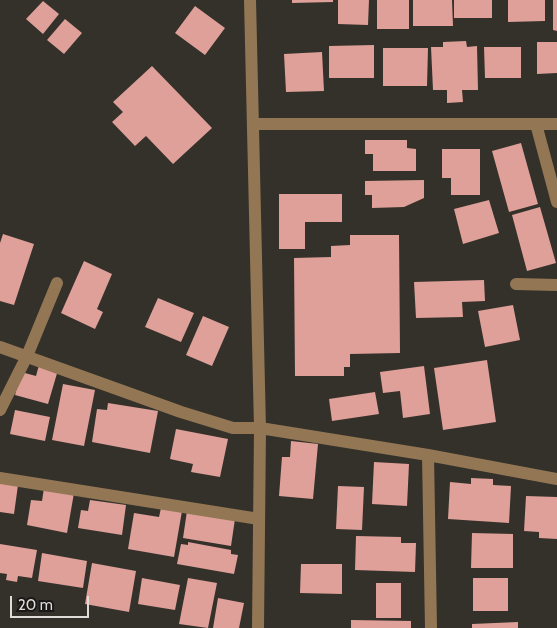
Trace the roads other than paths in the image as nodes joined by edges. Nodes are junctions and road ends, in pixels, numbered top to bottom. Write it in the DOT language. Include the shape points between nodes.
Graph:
graph roads {
  1 [pos="250,0"];
  2 [pos="253,124"];
  3 [pos="536,124"];
  4 [pos="557,124"];
  5 [pos="557,202"];
  6 [pos="57,283"];
  7 [pos="516,284"];
  8 [pos="557,285"];
  9 [pos="0,347"];
  10 [pos="27,356"];
  11 [pos="0,410"];
  12 [pos="260,428"];
  13 [pos="428,455"];
  14 [pos="0,478"];
  15 [pos="557,479"];
  16 [pos="259,519"];
  17 [pos="258,628"];
  18 [pos="430,628"];
  1 -- 2 [label="street"];
  2 -- 3 [label="street"];
  2 -- 12 [label="street"];
  3 -- 4 [label="street"];
  3 -- 5 [label="street"];
  6 -- 10 [label="street"];
  7 -- 8 [label="street"];
  9 -- 10 [label="street"];
  10 -- 11 [label="street"];
  10 -- 12 [label="street" via="181,412 233,428"];
  12 -- 13 [label="street"];
  12 -- 16 [label="street"];
  13 -- 15 [label="street"];
  13 -- 18 [label="street"];
  14 -- 16 [label="street"];
  16 -- 17 [label="street"];
}
